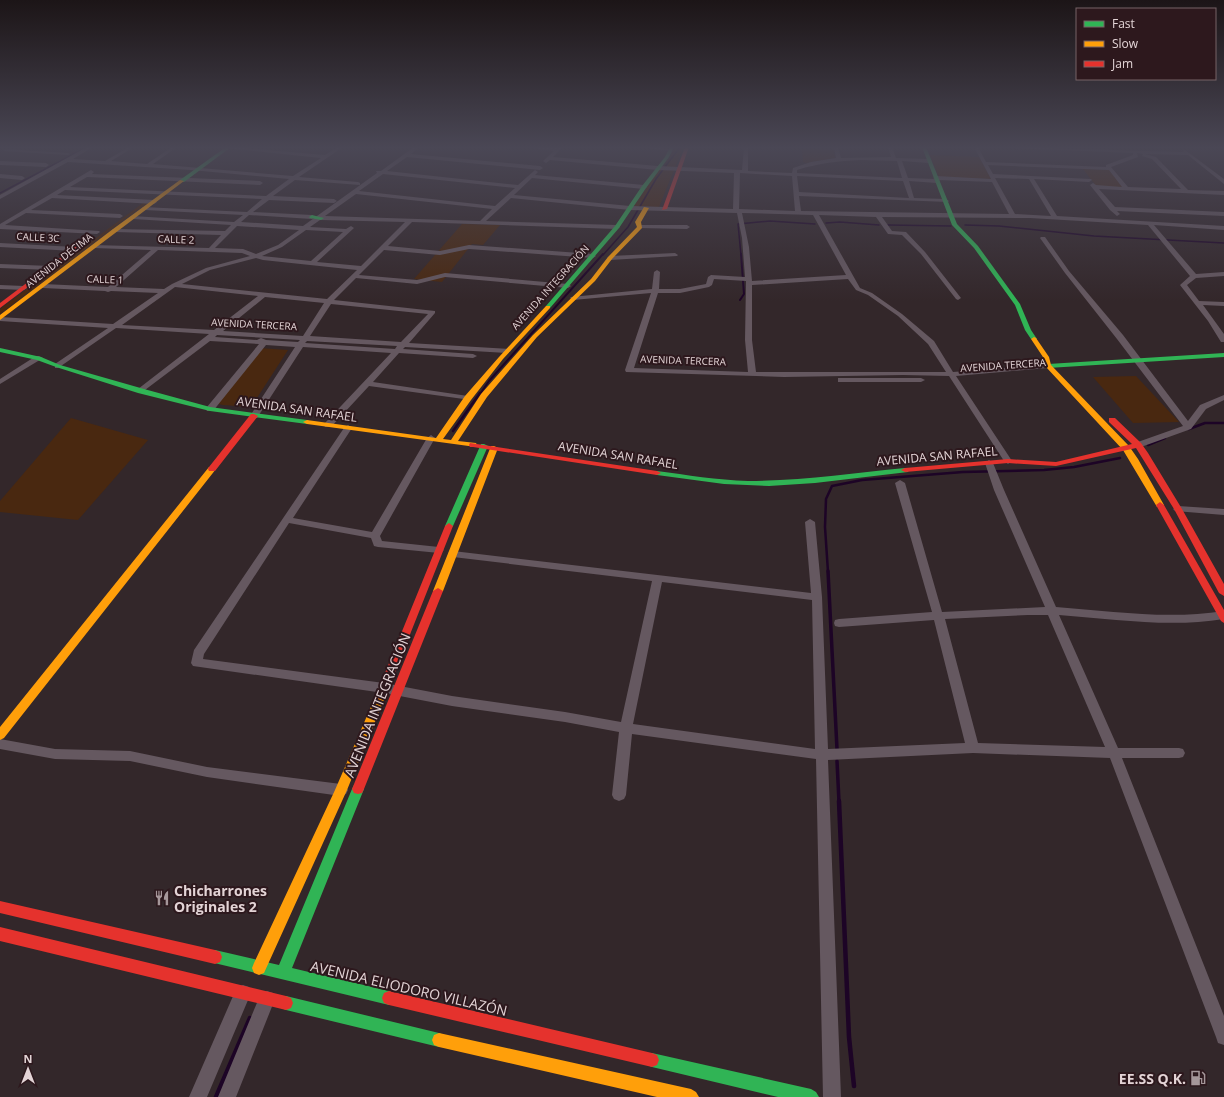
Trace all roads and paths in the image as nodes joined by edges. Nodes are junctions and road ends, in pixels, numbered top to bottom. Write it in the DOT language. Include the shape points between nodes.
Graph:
graph roads {
  1 [pos="46,198"];
  2 [pos="76,198"];
  3 [pos="153,198"];
  4 [pos="268,198"];
  5 [pos="272,198"];
  6 [pos="338,198"];
  7 [pos="344,198"];
  8 [pos="408,198"];
  9 [pos="507,198"];
  10 [pos="534,198"];
  11 [pos="641,198"];
  12 [pos="668,198"];
  13 [pos="737,198"];
  14 [pos="796,198"];
  15 [pos="893,198"];
  16 [pos="945,198"];
  17 [pos="1004,198"];
  18 [pos="1044,198"];
  19 [pos="1104,198"];
  20 [pos="912,199"];
  21 [pos="334,201"];
  22 [pos="946,201"];
  23 [pos="144,204"];
  24 [pos="496,208"];
  25 [pos="639,208"];
  26 [pos="664,209"];
  27 [pos="1112,209"];
  28 [pos="24,211"];
  29 [pos="737,211"];
  30 [pos="798,212"];
  31 [pos="249,213"];
  32 [pos="815,213"];
  33 [pos="1224,214"];
  34 [pos="878,215"];
  35 [pos="120,216"];
  36 [pos="951,216"];
  37 [pos="1013,216"];
  38 [pos="1055,216"];
  39 [pos="133,217"];
  40 [pos="317,217"];
  41 [pos="361,219"];
  42 [pos="410,221"];
  43 [pos="1122,221"];
  44 [pos="481,223"];
  45 [pos="1149,223"];
  46 [pos="236,224"];
  47 [pos="0,226"];
  48 [pos="617,227"];
  49 [pos="640,227"];
  50 [pos="687,227"];
  51 [pos="297,228"];
  52 [pos="305,228"];
  53 [pos="1224,228"];
  54 [pos="115,230"];
  55 [pos="348,231"];
  56 [pos="97,232"];
  57 [pos="227,233"];
  58 [pos="1043,238"];
  59 [pos="0,245"];
  60 [pos="94,246"];
  61 [pos="157,248"];
  62 [pos="384,248"];
  63 [pos="75,249"];
  64 [pos="210,250"];
  65 [pos="253,254"];
  66 [pos="675,255"];
  67 [pos="593,256"];
  68 [pos="610,258"];
  69 [pos="312,263"];
  70 [pos="0,266"];
  71 [pos="50,268"];
  72 [pos="362,268"];
  73 [pos="657,272"];
  74 [pos="1224,274"];
  75 [pos="353,276"];
  76 [pos="1194,276"];
  77 [pos="850,277"];
  78 [pos="748,281"];
  79 [pos="174,285"];
  80 [pos="43,286"];
  81 [pos="568,286"];
  82 [pos="0,287"];
  83 [pos="24,288"];
  84 [pos="108,290"];
  85 [pos="655,291"];
  86 [pos="165,292"];
  87 [pos="264,295"];
  88 [pos="573,298"];
  89 [pos="958,298"];
  90 [pos="329,301"];
  91 [pos="1198,303"];
  92 [pos="1224,304"];
  93 [pos="0,306"];
  94 [pos="0,319"];
  95 [pos="0,326"];
  96 [pos="113,326"];
  97 [pos="106,332"];
  98 [pos="217,333"];
  99 [pos="255,335"];
  100 [pos="305,338"];
  101 [pos="208,339"];
  102 [pos="1224,340"];
  103 [pos="264,343"];
  104 [pos="402,344"];
  105 [pos="300,345"];
  106 [pos="0,350"];
  107 [pos="396,351"];
  108 [pos="504,354"];
  109 [pos="1224,355"];
  110 [pos="39,358"];
  111 [pos="1138,360"];
  112 [pos="1047,362"];
  113 [pos="1224,364"];
  114 [pos="58,366"];
  115 [pos="1144,368"];
  116 [pos="1060,370"];
  117 [pos="752,373"];
  118 [pos="953,376"];
  119 [pos="0,382"];
  120 [pos="366,384"];
  121 [pos="141,391"];
  122 [pos="1224,397"];
  123 [pos="468,398"];
  124 [pos="210,410"];
  125 [pos="254,416"];
  126 [pos="328,425"];
  127 [pos="1188,427"];
  128 [pos="348,428"];
  129 [pos="435,438"];
  130 [pos="454,441"];
  131 [pos="1138,445"];
  132 [pos="484,446"];
  133 [pos="494,448"];
  134 [pos="1126,448"];
  135 [pos="1008,461"];
  136 [pos="989,463"];
  137 [pos="900,483"];
  138 [pos="1178,509"];
  139 [pos="1224,512"];
  140 [pos="287,520"];
  141 [pos="810,522"];
  142 [pos="374,536"];
  143 [pos="439,550"];
  144 [pos="453,554"];
  145 [pos="658,578"];
  146 [pos="1224,593"];
  147 [pos="817,597"];
  148 [pos="1051,611"];
  149 [pos="938,615"];
  150 [pos="1223,616"];
  151 [pos="839,623"];
  152 [pos="384,688"];
  153 [pos="398,692"];
  154 [pos="626,728"];
  155 [pos="0,735"];
  156 [pos="0,744"];
  157 [pos="972,748"];
  158 [pos="1114,753"];
  159 [pos="1178,753"];
  160 [pos="822,755"];
  161 [pos="341,790"];
  162 [pos="619,795"];
  163 [pos="0,907"];
  164 [pos="0,934"];
  165 [pos="259,968"];
  166 [pos="283,972"];
  167 [pos="243,993"];
  168 [pos="268,999"];
  169 [pos="1224,1037"];
  170 [pos="198,1097"];
  171 [pos="227,1097"];
  172 [pos="691,1097"];
  173 [pos="811,1097"];
  174 [pos="832,1097"];
  1 -- 28 [label="street"];
  2 -- 23 [label="street"];
  3 -- 23 [label="main road, AVENIDA DÉCIMA"];
  4 -- 31 [label="street"];
  5 -- 21 [label="street"];
  6 -- 21 [label="street"];
  7 -- 40 [label="street"];
  8 -- 24 [label="street"];
  9 -- 24 [label="street"];
  10 -- 25 [label="street"];
  11 -- 25 [label="main road, AVENIDA INTEGRACIÓN"];
  12 -- 26 [label="main road"];
  13 -- 29 [label="street"];
  14 -- 30 [label="street"];
  15 -- 20 [label="street"];
  16 -- 22 [label="main road"];
  17 -- 37 [label="street"];
  18 -- 38 [label="street"];
  19 -- 27 [label="street"];
  20 -- 22 [label="street"];
  21 -- 40 [label="street"];
  22 -- 36 [label="main road"];
  23 -- 31 [label="street"];
  23 -- 35 [label="main road, AVENIDA DÉCIMA"];
  23 -- 39 [label="main road, AVENIDA DÉCIMA"];
  24 -- 44 [label="street"];
  25 -- 26 [label="street"];
  25 -- 48 [label="main road, AVENIDA INTEGRACIÓN"];
  25 -- 49 [label="main road, AVENIDA INTEGRACIÓN"];
  26 -- 29 [label="street"];
  27 -- 33 [label="street"];
  27 -- 43 [label="street"];
  28 -- 35 [label="street"];
  28 -- 47 [label="street"];
  29 -- 30 [label="street"];
  29 -- 78 [label="street" via="744,228"];
  30 -- 32 [label="street"];
  31 -- 40 [label="street"];
  31 -- 46 [label="street"];
  32 -- 34 [label="street"];
  32 -- 77 [label="street"];
  34 -- 36 [label="street"];
  34 -- 89 [label="street" via="890,233 904,233"];
  35 -- 56 [label="main road, AVENIDA DÉCIMA"];
  36 -- 37 [label="street"];
  36 -- 112 [label="main road" via="955,225 976,247 1018,305 1031,338"];
  37 -- 38 [label="street"];
  38 -- 43 [label="street"];
  39 -- 46 [label="street"];
  39 -- 54 [label="main road, AVENIDA DÉCIMA"];
  40 -- 41 [label="street"];
  40 -- 51 [label="street"];
  40 -- 52 [label="street"];
  41 -- 42 [label="street"];
  41 -- 55 [label="street"];
  42 -- 44 [label="street"];
  42 -- 62 [label="street"];
  43 -- 45 [label="street"];
  44 -- 48 [label="street"];
  45 -- 53 [label="street"];
  45 -- 76 [label="street"];
  46 -- 51 [label="street"];
  46 -- 57 [label="street"];
  47 -- 56 [label="street"];
  48 -- 67 [label="main road, AVENIDA INTEGRACIÓN"];
  49 -- 50 [label="street"];
  49 -- 68 [label="main road, AVENIDA INTEGRACIÓN"];
  51 -- 52 [label="street"];
  51 -- 65 [label="street" via="270,247"];
  52 -- 55 [label="street"];
  52 -- 65 [label="street" via="280,246"];
  54 -- 57 [label="street"];
  54 -- 60 [label="main road, AVENIDA DÉCIMA"];
  55 -- 69 [label="street"];
  56 -- 63 [label="main road, AVENIDA DÉCIMA"];
  57 -- 64 [label="street"];
  58 -- 111 [label="street"];
  59 -- 63 [label="street, CALLE 3C"];
  60 -- 61 [label="street, CALLE 2"];
  60 -- 80 [label="main road, AVENIDA DÉCIMA"];
  61 -- 64 [label="street, CALLE 2"];
  61 -- 84 [label="street"];
  62 -- 67 [label="street" via="440,253 469,246"];
  62 -- 72 [label="street"];
  63 -- 71 [label="main road, AVENIDA DÉCIMA"];
  64 -- 65 [label="street, CALLE 2" via="243,251"];
  65 -- 69 [label="street, CALLE 2" via="263,258"];
  65 -- 79 [label="street" via="208,269"];
  66 -- 68 [label="street"];
  67 -- 81 [label="main road, AVENIDA INTEGRACIÓN"];
  68 -- 88 [label="main road, AVENIDA INTEGRACIÓN" via="593,280"];
  69 -- 72 [label="street, CALLE 2"];
  70 -- 71 [label="street"];
  71 -- 83 [label="main road, AVENIDA DÉCIMA"];
  72 -- 75 [label="street"];
  73 -- 85 [label="street"];
  74 -- 76 [label="street"];
  75 -- 81 [label="street" via="417,282 445,275"];
  75 -- 90 [label="street"];
  76 -- 91 [label="street" via="1183,285"];
  77 -- 78 [label="street"];
  77 -- 118 [label="street" via="858,289 870,294 900,315 931,344"];
  78 -- 85 [label="street" via="712,277 709,285 680,291"];
  78 -- 117 [label="street" via="749,357"];
  79 -- 86 [label="street"];
  79 -- 87 [label="street"];
  80 -- 84 [label="street, CALLE 1"];
  80 -- 94 [label="main road, AVENIDA DÉCIMA"];
  81 -- 108 [label="main road, AVENIDA INTEGRACIÓN"];
  82 -- 83 [label="street"];
  83 -- 93 [label="main road, AVENIDA DÉCIMA"];
  84 -- 86 [label="street, CALLE 1"];
  85 -- 88 [label="street"];
  85 -- 117 [label="street, AVENIDA TERCERA" via="629,370"];
  86 -- 96 [label="street"];
  87 -- 90 [label="street"];
  87 -- 98 [label="street"];
  88 -- 130 [label="main road, AVENIDA INTEGRACIÓN" via="535,336 484,396"];
  90 -- 100 [label="street"];
  90 -- 104 [label="street" via="433,312"];
  91 -- 92 [label="street"];
  91 -- 102 [label="street"];
  94 -- 96 [label="street, AVENIDA TERCERA"];
  95 -- 97 [label="street, AVENIDA TERCERA"];
  96 -- 97 [label="street"];
  96 -- 98 [label="street, AVENIDA TERCERA"];
  97 -- 101 [label="street, AVENIDA TERCERA"];
  97 -- 114 [label="street"];
  98 -- 99 [label="street, AVENIDA TERCERA"];
  98 -- 101 [label="street"];
  99 -- 100 [label="street, AVENIDA TERCERA"];
  99 -- 103 [label="street"];
  100 -- 104 [label="street, AVENIDA TERCERA"];
  100 -- 105 [label="street"];
  101 -- 103 [label="street, AVENIDA TERCERA"];
  101 -- 121 [label="street"];
  103 -- 105 [label="street, AVENIDA TERCERA"];
  103 -- 124 [label="street"];
  104 -- 107 [label="street"];
  104 -- 108 [label="street, AVENIDA TERCERA"];
  105 -- 107 [label="street, AVENIDA TERCERA"];
  105 -- 125 [label="street"];
  106 -- 110 [label="main road, AVENIDA SAN RAFAEL"];
  107 -- 108 [label="street, AVENIDA TERCERA"];
  107 -- 120 [label="street"];
  108 -- 123 [label="main road, AVENIDA INTEGRACIÓN"];
  109 -- 111 [label="main road, AVENIDA TERCERA"];
  110 -- 114 [label="main road, AVENIDA SAN RAFAEL"];
  110 -- 119 [label="street"];
  111 -- 115 [label="street"];
  111 -- 116 [label="main road, AVENIDA TERCERA"];
  112 -- 116 [label="main road"];
  112 -- 118 [label="street, AVENIDA TERCERA"];
  113 -- 115 [label="main road, AVENIDA TERCERA"];
  114 -- 121 [label="main road, AVENIDA SAN RAFAEL"];
  115 -- 116 [label="main road, AVENIDA TERCERA"];
  115 -- 127 [label="street"];
  116 -- 118 [label="street, AVENIDA TERCERA"];
  116 -- 131 [label="main road"];
  116 -- 134 [label="main road"];
  117 -- 118 [label="street, AVENIDA TERCERA" via="855,381"];
  118 -- 135 [label="street"];
  120 -- 123 [label="street"];
  120 -- 126 [label="street"];
  121 -- 124 [label="main road, AVENIDA SAN RAFAEL"];
  122 -- 127 [label="street" via="1203,407"];
  123 -- 129 [label="main road, AVENIDA INTEGRACIÓN"];
  124 -- 125 [label="main road, AVENIDA SAN RAFAEL"];
  125 -- 126 [label="main road, AVENIDA SAN RAFAEL"];
  125 -- 155 [label="main road"];
  126 -- 128 [label="main road, AVENIDA SAN RAFAEL"];
  127 -- 131 [label="street, AVENIDA SAN RAFAEL"];
  128 -- 129 [label="main road, AVENIDA SAN RAFAEL"];
  128 -- 140 [label="street"];
  129 -- 130 [label="main road, AVENIDA SAN RAFAEL"];
  129 -- 142 [label="street"];
  130 -- 132 [label="main road, AVENIDA SAN RAFAEL"];
  131 -- 134 [label="main road, AVENIDA SAN RAFAEL"];
  131 -- 138 [label="main road"];
  132 -- 133 [label="main road, AVENIDA SAN RAFAEL"];
  132 -- 143 [label="main road, AVENIDA INTEGRACIÓN"];
  133 -- 136 [label="main road, AVENIDA SAN RAFAEL" via="725,482 814,480"];
  133 -- 144 [label="main road, AVENIDA INTEGRACIÓN"];
  134 -- 135 [label="main road, AVENIDA SAN RAFAEL" via="1056,464"];
  134 -- 150 [label="main road"];
  135 -- 136 [label="main road, AVENIDA SAN RAFAEL"];
  136 -- 148 [label="street"];
  137 -- 149 [label="street"];
  138 -- 139 [label="street"];
  138 -- 146 [label="main road"];
  140 -- 142 [label="street"];
  140 -- 152 [label="street" via="198,653 198,663"];
  141 -- 147 [label="street"];
  142 -- 143 [label="street" via="378,544"];
  143 -- 152 [label="main road, AVENIDA INTEGRACIÓN"];
  144 -- 145 [label="street"];
  144 -- 153 [label="main road, AVENIDA INTEGRACIÓN"];
  145 -- 147 [label="street"];
  145 -- 154 [label="street"];
  147 -- 160 [label="street"];
  148 -- 149 [label="street"];
  148 -- 150 [label="street" via="1167,619"];
  148 -- 158 [label="street"];
  149 -- 151 [label="street"];
  149 -- 157 [label="street"];
  152 -- 153 [label="street"];
  152 -- 161 [label="main road, AVENIDA INTEGRACIÓN"];
  153 -- 154 [label="street"];
  153 -- 166 [label="main road, AVENIDA INTEGRACIÓN"];
  154 -- 160 [label="street"];
  154 -- 162 [label="street"];
  156 -- 161 [label="street" via="55,754 130,756 207,772"];
  157 -- 158 [label="street"];
  157 -- 160 [label="street"];
  158 -- 159 [label="street"];
  158 -- 169 [label="street"];
  160 -- 174 [label="street"];
  161 -- 165 [label="main road, AVENIDA INTEGRACIÓN"];
  163 -- 165 [label="main road, AVENIDA ELIODORO VILLAZÓN"];
  164 -- 167 [label="main road"];
  165 -- 166 [label="main road, AVENIDA ELIODORO VILLAZÓN"];
  166 -- 173 [label="main road, AVENIDA ELIODORO VILLAZÓN"];
  167 -- 168 [label="main road"];
  167 -- 170 [label="street"];
  168 -- 171 [label="street"];
  168 -- 172 [label="main road"];
}
